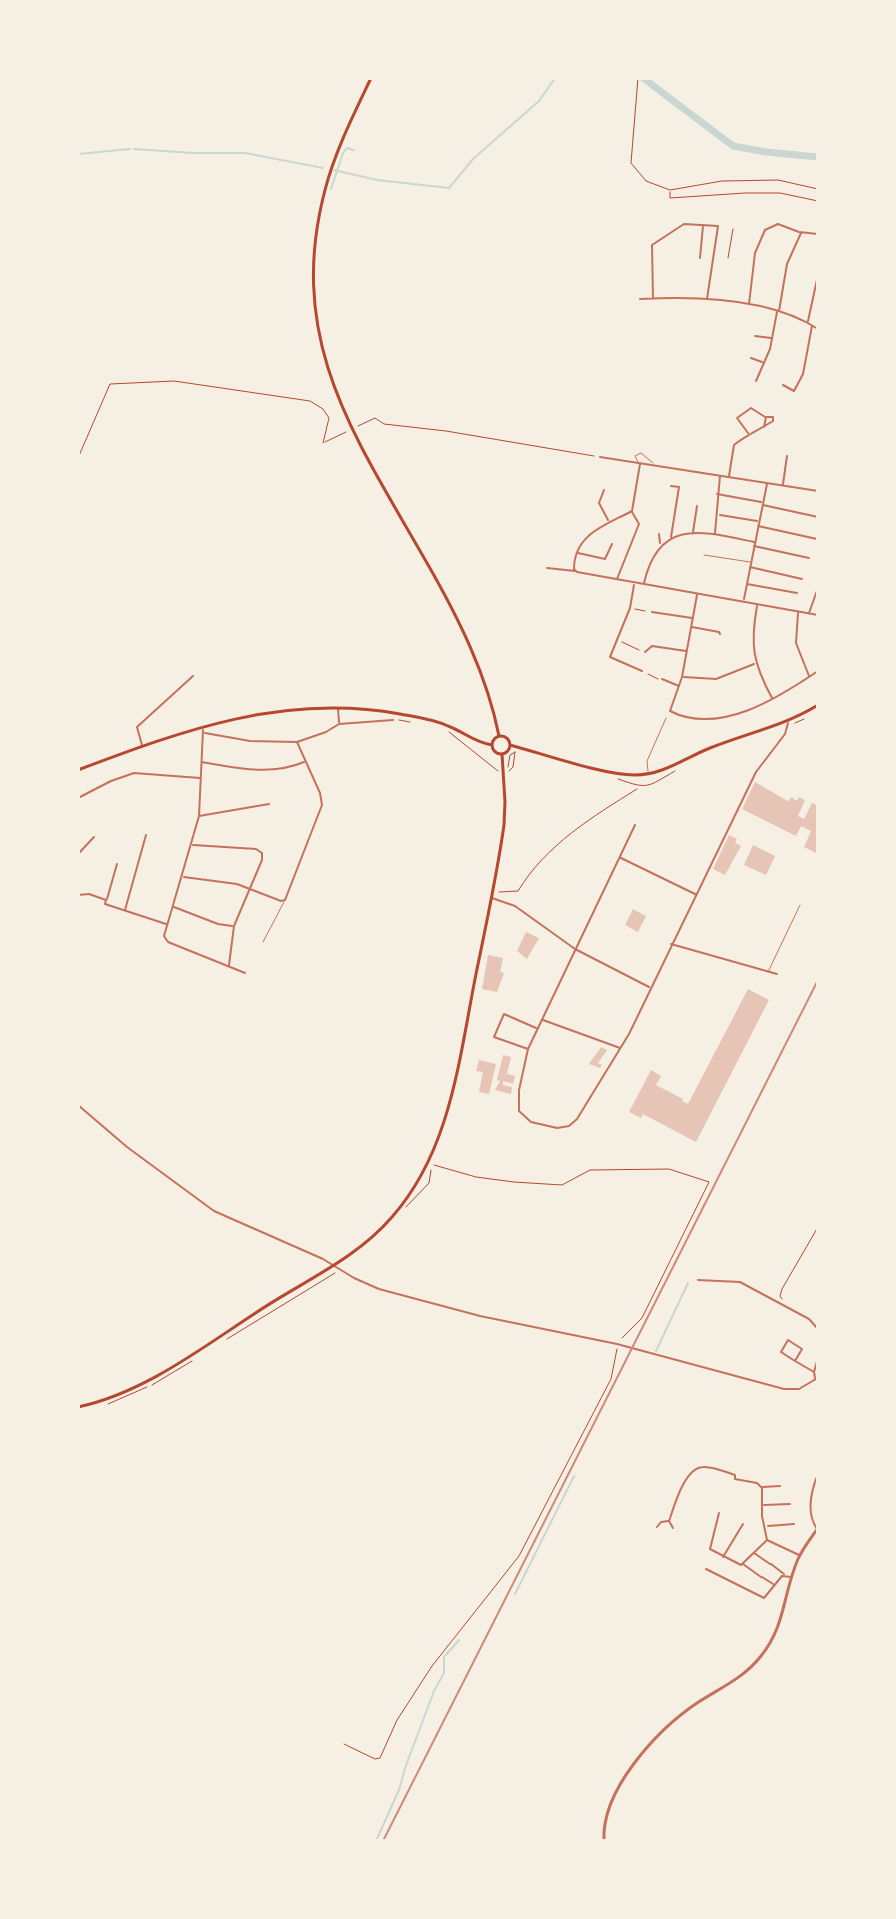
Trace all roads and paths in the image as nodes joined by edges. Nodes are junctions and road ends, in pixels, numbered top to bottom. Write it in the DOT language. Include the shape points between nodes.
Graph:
graph roads {
  1 [pos="371,78"];
  2 [pos="638,78"];
  3 [pos="818,189"];
  4 [pos="670,190"];
  5 [pos="818,201"];
  6 [pos="703,225"];
  7 [pos="733,229"];
  8 [pos="801,232"];
  9 [pos="818,234"];
  10 [pos="700,258"];
  11 [pos="728,258"];
  12 [pos="818,275"];
  13 [pos="653,298"];
  14 [pos="640,299"];
  15 [pos="707,299"];
  16 [pos="749,305"];
  17 [pos="778,311"];
  18 [pos="807,322"];
  19 [pos="812,325"];
  20 [pos="818,329"];
  21 [pos="755,336"];
  22 [pos="772,339"];
  23 [pos="751,358"];
  24 [pos="763,363"];
  25 [pos="756,381"];
  26 [pos="783,385"];
  27 [pos="766,417"];
  28 [pos="356,427"];
  29 [pos="764,427"];
  30 [pos="348,431"];
  31 [pos="748,433"];
  32 [pos="787,456"];
  33 [pos="600,457"];
  34 [pos="78,458"];
  35 [pos="639,463"];
  36 [pos="655,465"];
  37 [pos="720,476"];
  38 [pos="729,477"];
  39 [pos="767,483"];
  40 [pos="782,485"];
  41 [pos="671,486"];
  42 [pos="604,490"];
  43 [pos="818,491"];
  44 [pos="717,494"];
  45 [pos="762,503"];
  46 [pos="697,506"];
  47 [pos="632,511"];
  48 [pos="718,515"];
  49 [pos="818,517"];
  50 [pos="609,521"];
  51 [pos="758,523"];
  52 [pos="693,533"];
  53 [pos="659,534"];
  54 [pos="715,534"];
  55 [pos="671,538"];
  56 [pos="817,539"];
  57 [pos="612,544"];
  58 [pos="661,544"];
  59 [pos="753,544"];
  60 [pos="577,553"];
  61 [pos="704,555"];
  62 [pos="809,558"];
  63 [pos="750,562"];
  64 [pos="749,567"];
  65 [pos="547,568"];
  66 [pos="577,572"];
  67 [pos="802,579"];
  68 [pos="616,580"];
  69 [pos="634,583"];
  70 [pos="746,584"];
  71 [pos="644,585"];
  72 [pos="818,588"];
  73 [pos="797,593"];
  74 [pos="697,594"];
  75 [pos="743,600"];
  76 [pos="757,605"];
  77 [pos="630,608"];
  78 [pos="652,612"];
  79 [pos="798,612"];
  80 [pos="808,614"];
  81 [pos="818,615"];
  82 [pos="693,618"];
  83 [pos="691,627"];
  84 [pos="720,634"];
  85 [pos="617,640"];
  86 [pos="687,651"];
  87 [pos="645,652"];
  88 [pos="755,664"];
  89 [pos="642,671"];
  90 [pos="818,671"];
  91 [pos="193,676"];
  92 [pos="682,677"];
  93 [pos="809,677"];
  94 [pos="662,679"];
  95 [pos="679,687"];
  96 [pos="772,698"];
  97 [pos="818,705"];
  98 [pos="338,708"];
  99 [pos="811,714"];
  100 [pos="666,718"];
  101 [pos="393,720"];
  102 [pos="412,722"];
  103 [pos="339,724"];
  104 [pos="782,724"];
  105 [pos="788,724"];
  106 [pos="202,726"];
  107 [pos="445,730"];
  108 [pos="204,733"];
  109 [pos="499,736"];
  110 [pos="781,738"];
  111 [pos="297,742"];
  112 [pos="492,745"];
  113 [pos="510,745"];
  114 [pos="142,746"];
  115 [pos="520,752"];
  116 [pos="502,754"];
  117 [pos="306,761"];
  118 [pos="202,762"];
  119 [pos="678,769"];
  120 [pos="78,770"];
  121 [pos="509,771"];
  122 [pos="501,772"];
  123 [pos="648,774"];
  124 [pos="612,777"];
  125 [pos="201,778"];
  126 [pos="639,787"];
  127 [pos="78,798"];
  128 [pos="269,804"];
  129 [pos="199,816"];
  130 [pos="635,825"];
  131 [pos="146,835"];
  132 [pos="94,837"];
  133 [pos="191,845"];
  134 [pos="78,854"];
  135 [pos="619,857"];
  136 [pos="117,864"];
  137 [pos="182,876"];
  138 [pos="249,888"];
  139 [pos="499,892"];
  140 [pos="696,894"];
  141 [pos="78,895"];
  142 [pos="491,898"];
  143 [pos="106,900"];
  144 [pos="285,900"];
  145 [pos="800,905"];
  146 [pos="172,906"];
  147 [pos="124,911"];
  148 [pos="167,924"];
  149 [pos="234,926"];
  150 [pos="263,942"];
  151 [pos="671,944"];
  152 [pos="575,949"];
  153 [pos="228,966"];
  154 [pos="768,972"];
  155 [pos="245,973"];
  156 [pos="777,974"];
  157 [pos="650,987"];
  158 [pos="541,1019"];
  159 [pos="536,1028"];
  160 [pos="621,1048"];
  161 [pos="528,1049"];
  162 [pos="78,1105"];
  163 [pos="430,1164"];
  164 [pos="818,1227"];
  165 [pos="335,1266"];
  166 [pos="698,1280"];
  167 [pos="789,1307"];
  168 [pos="818,1329"];
  169 [pos="617,1344"];
  170 [pos="818,1358"];
  171 [pos="795,1361"];
  172 [pos="814,1372"];
  173 [pos="817,1379"];
  174 [pos="78,1407"];
  175 [pos="818,1474"];
  176 [pos="780,1486"];
  177 [pos="762,1488"];
  178 [pos="790,1504"];
  179 [pos="762,1505"];
  180 [pos="719,1513"];
  181 [pos="669,1521"];
  182 [pos="743,1524"];
  183 [pos="794,1524"];
  184 [pos="765,1526"];
  185 [pos="657,1527"];
  186 [pos="673,1528"];
  187 [pos="818,1529"];
  188 [pos="767,1540"];
  189 [pos="754,1553"];
  190 [pos="800,1555"];
  191 [pos="723,1557"];
  192 [pos="743,1564"];
  193 [pos="706,1569"];
  194 [pos="785,1575"];
  195 [pos="792,1577"];
  196 [pos="774,1585"];
  197 [pos="344,1744"];
  198 [pos="604,1841"];
  1 -- 109 [label="main road" via="325,189 312,274 318,334 347,422 450,603 478,666"];
  2 -- 4 [label="path" via="631,163 646,181"];
  3 -- 4 [label="path" via="778,180 722,181"];
  4 -- 5 [label="path" via="670,198 780,193"];
  6 -- 10 [label="street"];
  6 -- 13 [label="street" via="684,224 652,245"];
  6 -- 15 [label="street" via="718,226"];
  7 -- 11 [label="path"];
  8 -- 9 [label="street"];
  8 -- 16 [label="street" via="778,224 763,234"];
  8 -- 17 [label="street" via="786,267"];
  12 -- 18 [label="street"];
  13 -- 14 [label="street"];
  13 -- 15 [label="street"];
  15 -- 16 [label="street"];
  16 -- 17 [label="street"];
  17 -- 18 [label="street"];
  17 -- 22 [label="street"];
  18 -- 19 [label="street"];
  19 -- 20 [label="street"];
  19 -- 26 [label="street" via="802,378 794,391"];
  21 -- 22 [label="street"];
  22 -- 24 [label="street"];
  23 -- 24 [label="street"];
  24 -- 25 [label="street"];
  27 -- 29 [label="street"];
  27 -- 29 [label="street" via="774,419"];
  27 -- 31 [label="street" via="751,408 737,418"];
  28 -- 33 [label="path" via="375,418 384,424"];
  29 -- 31 [label="street"];
  30 -- 34 [label="path" via="323,443 329,418 303,399 174,381 119,383 110,384"];
  31 -- 38 [label="street" via="734,445"];
  32 -- 40 [label="street"];
  33 -- 35 [label="street"];
  35 -- 36 [label="street"];
  35 -- 36 [label="lane" via="635,456 641,453"];
  35 -- 47 [label="street"];
  36 -- 37 [label="street"];
  37 -- 38 [label="street"];
  37 -- 44 [label="street"];
  38 -- 39 [label="street"];
  39 -- 40 [label="street"];
  39 -- 45 [label="street"];
  40 -- 43 [label="street"];
  41 -- 55 [label="street" via="679,487"];
  42 -- 50 [label="street" via="599,503"];
  44 -- 45 [label="street"];
  44 -- 48 [label="street"];
  45 -- 49 [label="street"];
  45 -- 51 [label="street"];
  46 -- 52 [label="street"];
  47 -- 50 [label="street"];
  47 -- 68 [label="street" via="639,524"];
  48 -- 51 [label="street"];
  48 -- 54 [label="street"];
  50 -- 60 [label="street" via="584,538"];
  51 -- 56 [label="street"];
  51 -- 59 [label="street"];
  52 -- 54 [label="street"];
  52 -- 55 [label="street"];
  53 -- 58 [label="street"];
  54 -- 59 [label="street"];
  55 -- 58 [label="street"];
  57 -- 60 [label="street" via="605,559"];
  58 -- 71 [label="street"];
  59 -- 62 [label="street"];
  59 -- 63 [label="street"];
  60 -- 66 [label="street"];
  61 -- 63 [label="lane"];
  63 -- 64 [label="street"];
  64 -- 67 [label="street"];
  64 -- 70 [label="street"];
  65 -- 66 [label="street"];
  66 -- 68 [label="street"];
  68 -- 69 [label="street"];
  69 -- 71 [label="street"];
  69 -- 77 [label="street"];
  70 -- 73 [label="street"];
  70 -- 75 [label="street"];
  71 -- 74 [label="street"];
  72 -- 80 [label="street"];
  74 -- 75 [label="street"];
  74 -- 82 [label="street"];
  75 -- 76 [label="street"];
  76 -- 79 [label="street"];
  76 -- 88 [label="street" via="752,633"];
  77 -- 78 [label="path"];
  77 -- 85 [label="street"];
  78 -- 82 [label="street"];
  79 -- 80 [label="street"];
  79 -- 93 [label="street" via="796,643"];
  80 -- 81 [label="street"];
  82 -- 83 [label="street"];
  83 -- 84 [label="street"];
  83 -- 86 [label="street"];
  85 -- 87 [label="path"];
  85 -- 89 [label="street" via="610,657"];
  86 -- 87 [label="street" via="652,646"];
  86 -- 92 [label="street"];
  88 -- 92 [label="street" via="716,679"];
  88 -- 96 [label="street"];
  89 -- 94 [label="path"];
  90 -- 93 [label="street"];
  91 -- 114 [label="street" via="137,727"];
  92 -- 95 [label="street"];
  93 -- 96 [label="street"];
  94 -- 95 [label="street"];
  95 -- 96 [label="street" via="670,708 695,718 734,715"];
  97 -- 105 [label="main road"];
  98 -- 103 [label="street"];
  98 -- 106 [label="main road" via="241,716"];
  98 -- 112 [label="main road" via="431,720"];
  99 -- 105 [label="path"];
  100 -- 123 [label="lane" via="647,761"];
  101 -- 102 [label="path"];
  101 -- 103 [label="street"];
  103 -- 111 [label="street"];
  104 -- 105 [label="main road"];
  104 -- 110 [label="street"];
  104 -- 123 [label="main road"];
  105 -- 110 [label="street"];
  106 -- 108 [label="street"];
  106 -- 114 [label="main road"];
  107 -- 122 [label="path"];
  108 -- 111 [label="street"];
  108 -- 118 [label="street"];
  109 -- 112 [label="main road"];
  109 -- 113 [label="main road"];
  110 -- 140 [label="street" via="756,772"];
  111 -- 117 [label="street"];
  112 -- 116 [label="main road"];
  113 -- 116 [label="main road"];
  113 -- 123 [label="main road" via="613,772"];
  114 -- 120 [label="main road"];
  115 -- 121 [label="path" via="515,752"];
  116 -- 142 [label="main road" via="504,825"];
  117 -- 118 [label="street" via="273,771"];
  117 -- 144 [label="street" via="322,805"];
  118 -- 125 [label="street"];
  119 -- 126 [label="path"];
  124 -- 126 [label="path"];
  125 -- 127 [label="street" via="134,773"];
  125 -- 129 [label="street"];
  126 -- 139 [label="path" via="567,835 518,891"];
  128 -- 129 [label="street"];
  129 -- 133 [label="street"];
  130 -- 135 [label="street"];
  131 -- 147 [label="street"];
  132 -- 134 [label="street"];
  133 -- 137 [label="street"];
  133 -- 138 [label="street" via="260,850 263,858"];
  135 -- 140 [label="street"];
  135 -- 152 [label="street"];
  136 -- 143 [label="street"];
  137 -- 138 [label="street"];
  137 -- 146 [label="street"];
  138 -- 144 [label="street"];
  138 -- 149 [label="street"];
  140 -- 151 [label="street"];
  141 -- 143 [label="street"];
  142 -- 152 [label="street" via="515,906"];
  142 -- 163 [label="main road" via="449,1107"];
  143 -- 147 [label="street"];
  144 -- 150 [label="lane"];
  145 -- 154 [label="lane"];
  146 -- 148 [label="street"];
  146 -- 149 [label="street"];
  147 -- 148 [label="street"];
  148 -- 153 [label="street" via="168,942"];
  149 -- 153 [label="street"];
  151 -- 154 [label="street"];
  151 -- 157 [label="street"];
  152 -- 157 [label="street"];
  152 -- 158 [label="street"];
  153 -- 155 [label="street"];
  154 -- 156 [label="street"];
  157 -- 160 [label="street"];
  158 -- 159 [label="street"];
  158 -- 160 [label="street"];
  159 -- 161 [label="street"];
  159 -- 161 [label="street" via="504,1014 494,1034 497,1040"];
  160 -- 161 [label="street" via="573,1123 557,1128 520,1114 517,1102"];
  162 -- 165 [label="street" via="214,1211"];
  163 -- 165 [label="main road" via="391,1219"];
  163 -- 169 [label="path" via="514,1182 562,1185 590,1170 669,1169 709,1182 642,1318"];
  164 -- 167 [label="path" via="782,1289 780,1296"];
  165 -- 169 [label="street" via="399,1296"];
  165 -- 174 [label="main road" via="171,1368 115,1396"];
  166 -- 167 [label="street" via="740,1282"];
  167 -- 168 [label="street"];
  169 -- 173 [label="street" via="784,1389 799,1389"];
  169 -- 197 [label="path" via="611,1379 519,1556 432,1666 380,1758"];
  170 -- 172 [label="street"];
  171 -- 171 [label="street" via="781,1352 788,1340 802,1349"];
  171 -- 172 [label="street"];
  172 -- 173 [label="street"];
  175 -- 187 [label="street" via="811,1508"];
  176 -- 177 [label="street"];
  177 -- 179 [label="street"];
  177 -- 181 [label="street" via="700,1467 681,1487"];
  178 -- 179 [label="street"];
  179 -- 184 [label="street"];
  180 -- 191 [label="street" via="710,1549"];
  181 -- 185 [label="street"];
  181 -- 186 [label="street"];
  182 -- 191 [label="street"];
  183 -- 184 [label="street"];
  184 -- 188 [label="street"];
  187 -- 190 [label="street"];
  188 -- 189 [label="street"];
  188 -- 190 [label="street"];
  189 -- 192 [label="street"];
  189 -- 194 [label="street"];
  190 -- 195 [label="street"];
  191 -- 192 [label="street"];
  192 -- 196 [label="street"];
  193 -- 196 [label="street" via="764,1598"];
  194 -- 195 [label="street"];
  194 -- 196 [label="street"];
  195 -- 198 [label="street" via="774,1637 751,1667 676,1720 626,1775 610,1802"];
}
